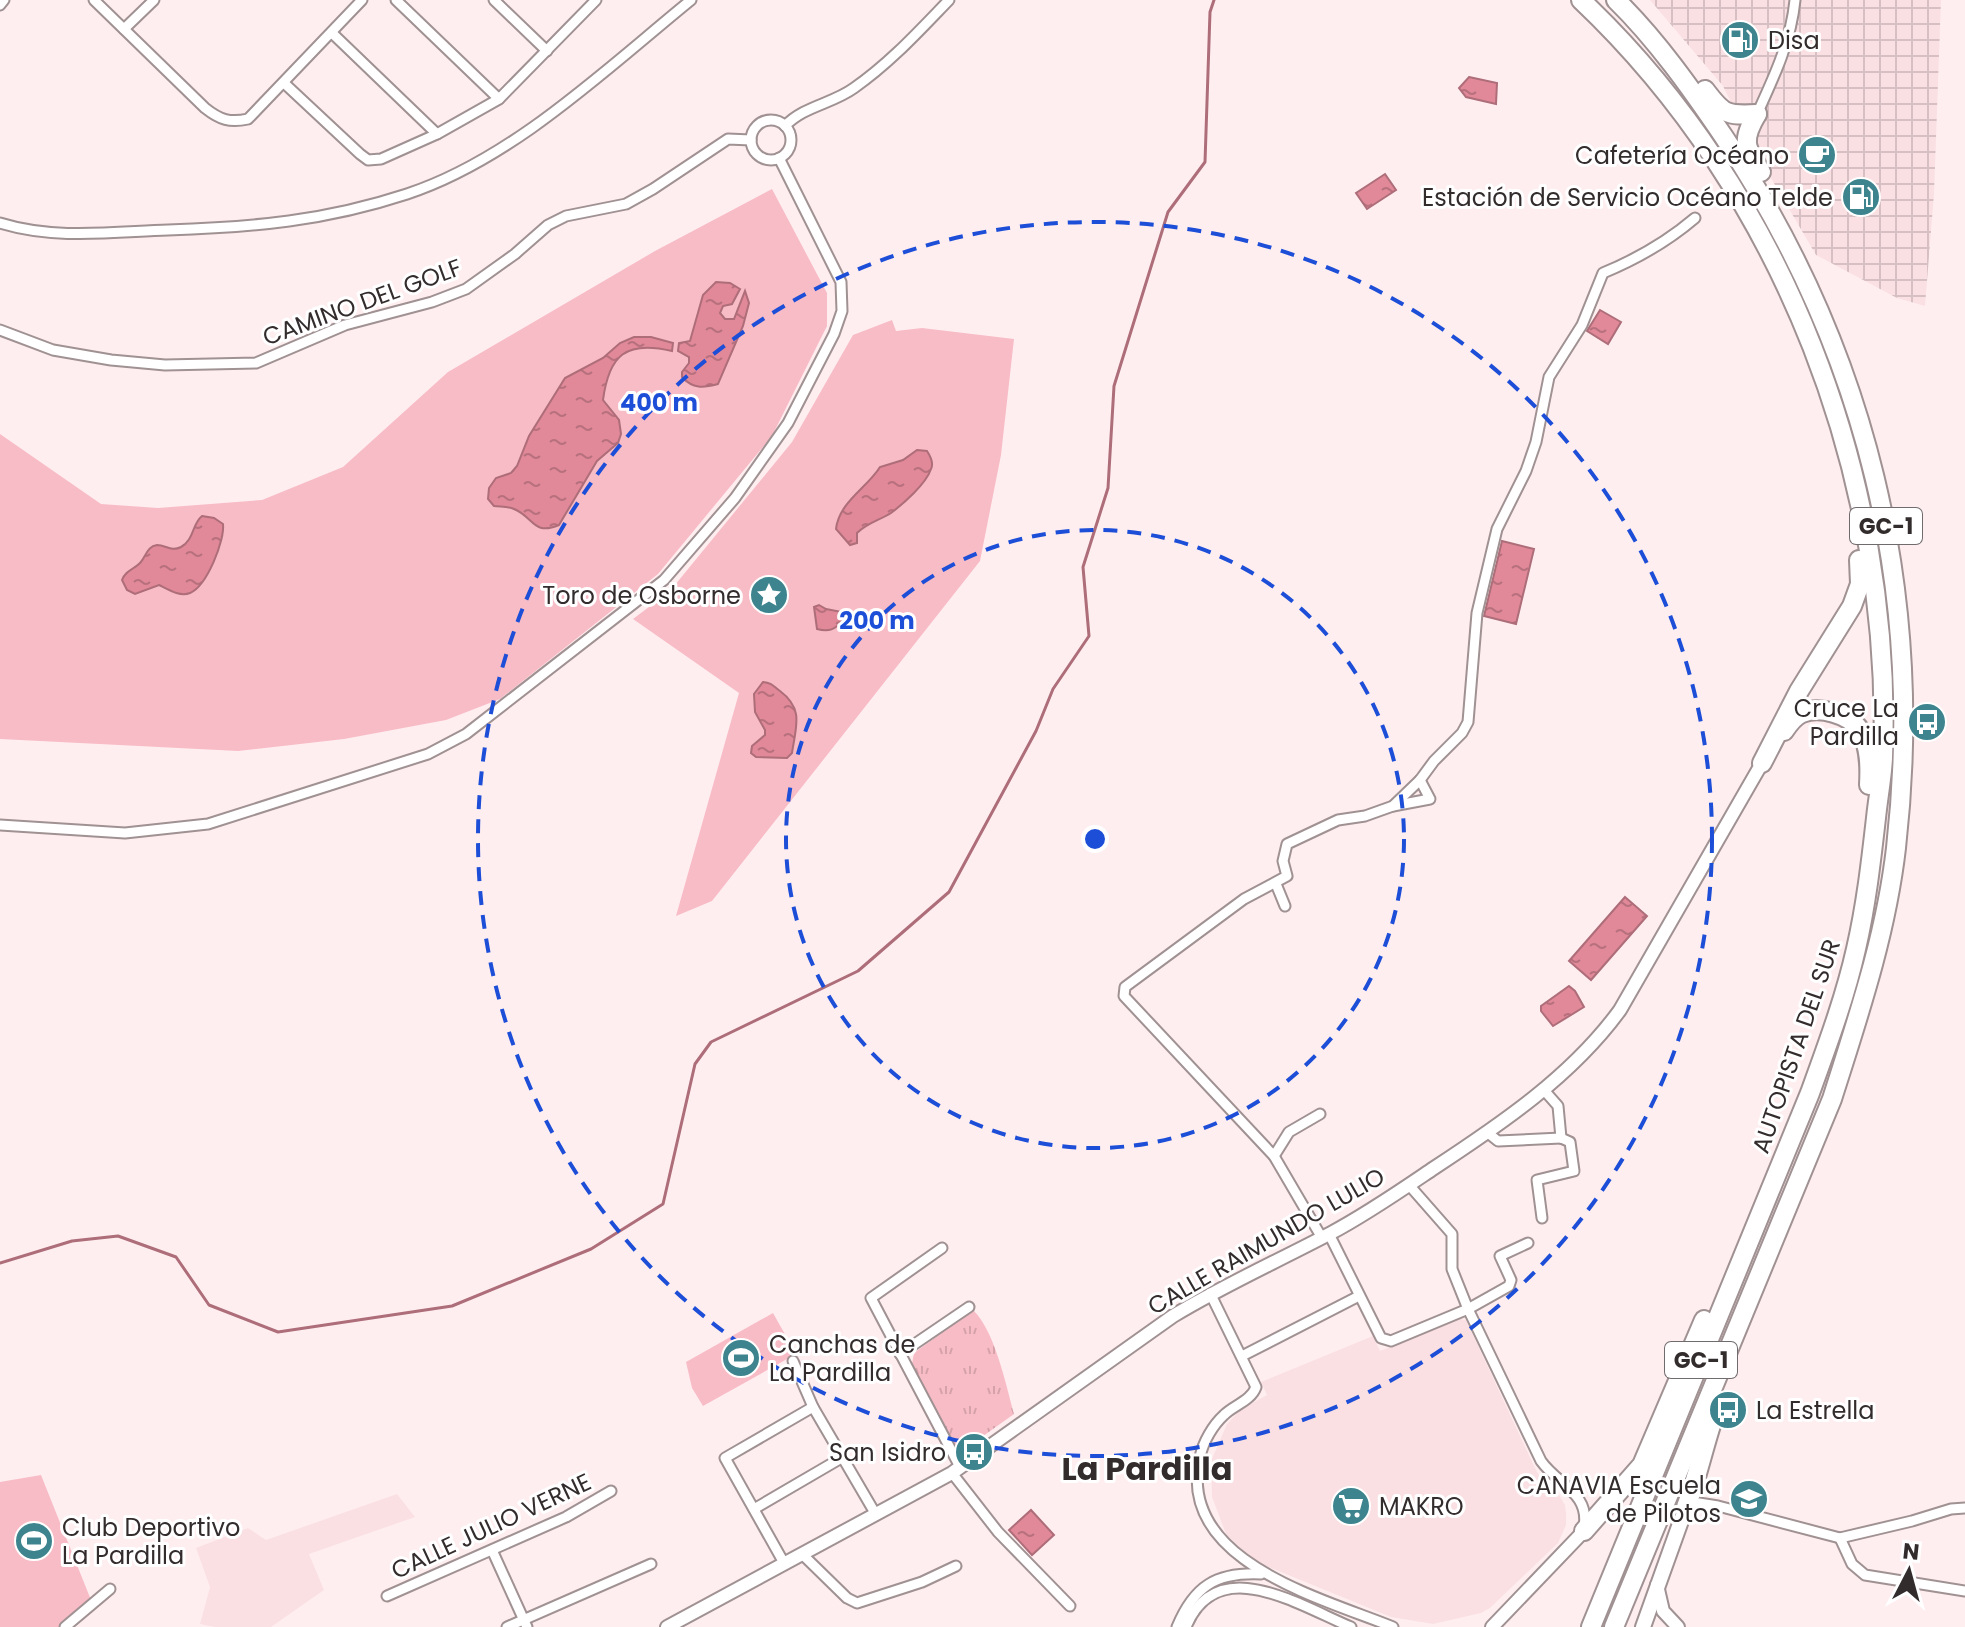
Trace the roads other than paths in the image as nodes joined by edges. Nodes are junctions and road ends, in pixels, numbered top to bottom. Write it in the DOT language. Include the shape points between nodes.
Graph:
graph roads {
  1 [pos="4,0"];
  2 [pos="94,0"];
  3 [pos="154,0"];
  4 [pos="362,0"];
  5 [pos="396,0"];
  6 [pos="494,0"];
  7 [pos="596,0"];
  8 [pos="691,0"];
  9 [pos="949,0"];
  10 [pos="1581,0"];
  11 [pos="1795,0"];
  12 [pos="0,5"];
  13 [pos="1622,6"];
  14 [pos="124,29"];
  15 [pos="332,33"];
  16 [pos="547,51"];
  17 [pos="284,83"];
  18 [pos="499,99"];
  19 [pos="1757,114"];
  20 [pos="785,126"];
  21 [pos="437,134"];
  22 [pos="751,140"];
  23 [pos="779,158"];
  24 [pos="1773,216"];
  25 [pos="1695,218"];
  26 [pos="0,223"];
  27 [pos="0,330"];
  28 [pos="1839,422"];
  29 [pos="1762,763"];
  30 [pos="1420,780"];
  31 [pos="1393,806"];
  32 [pos="0,825"];
  33 [pos="1873,847"];
  34 [pos="1276,884"];
  35 [pos="1285,906"];
  36 [pos="1543,1089"];
  37 [pos="1810,1093"];
  38 [pos="1832,1099"];
  39 [pos="1320,1114"];
  40 [pos="1488,1133"];
  41 [pos="1561,1138"];
  42 [pos="1274,1156"];
  43 [pos="1409,1185"];
  44 [pos="1542,1218"];
  45 [pos="1325,1236"];
  46 [pos="1528,1243"];
  47 [pos="942,1248"];
  48 [pos="1210,1293"];
  49 [pos="1359,1296"];
  50 [pos="969,1307"];
  51 [pos="1468,1309"];
  52 [pos="900,1354"];
  53 [pos="1242,1356"];
  54 [pos="793,1361"];
  55 [pos="813,1407"];
  56 [pos="843,1457"];
  57 [pos="956,1470"];
  58 [pos="1697,1479"];
  59 [pos="611,1491"];
  60 [pos="1718,1506"];
  61 [pos="1686,1507"];
  62 [pos="1965,1508"];
  63 [pos="754,1509"];
  64 [pos="875,1513"];
  65 [pos="1584,1531"];
  66 [pos="1840,1538"];
  67 [pos="492,1550"];
  68 [pos="802,1554"];
  69 [pos="784,1563"];
  70 [pos="651,1564"];
  71 [pos="956,1566"];
  72 [pos="1264,1575"];
  73 [pos="1657,1585"];
  74 [pos="110,1589"];
  75 [pos="1965,1591"];
  76 [pos="387,1596"];
  77 [pos="1070,1606"];
  78 [pos="526,1623"];
  79 [pos="65,1627"];
  80 [pos="507,1627"];
  81 [pos="667,1627"];
  82 [pos="1177,1627"];
  83 [pos="1186,1627"];
  84 [pos="1351,1627"];
  85 [pos="1393,1627"];
  86 [pos="1492,1627"];
  87 [pos="1591,1627"];
  88 [pos="1614,1627"];
  89 [pos="1643,1627"];
  90 [pos="1678,1627"];
  1 -- 12 [label="street"];
  2 -- 14 [label="street"];
  3 -- 14 [label="street"];
  4 -- 15 [label="street"];
  5 -- 18 [label="street"];
  6 -- 16 [label="street"];
  7 -- 16 [label="street"];
  8 -- 26 [label="street" via="513,139 410,193 258,227 60,235"];
  9 -- 20 [label="street" via="852,90 796,115"];
  10 -- 28 [label="highway, AUTOPISTA DEL SUR / GC-1" via="1648,71 1731,185 1794,303"];
  11 -- 19 [label="street" via="1779,65"];
  13 -- 19 [label="highway" via="1660,35 1724,113"];
  13 -- 24 [label="highway, AUTOPISTA DEL SUR / GC-1" via="1707,112"];
  14 -- 17 [label="street" via="205,108 233,123 248,119"];
  15 -- 17 [label="street"];
  15 -- 21 [label="street"];
  16 -- 18 [label="street"];
  17 -- 21 [label="street" via="368,160"];
  18 -- 21 [label="street"];
  19 -- 24 [label="highway" via="1747,130 1746,146 1771,188"];
  20 -- 22 [label="street" via="761,123"];
  20 -- 23 [label="street" via="791,140"];
  22 -- 23 [label="street" via="757,154"];
  22 -- 27 [label="street, CAMINO DEL GOLF" via="728,139 626,204 566,216 548,225 466,289 345,325 256,363 111,360 53,350"];
  23 -- 32 [label="street" via="841,282 842,311 788,423 735,498 664,580 466,734 428,754 208,824 125,833"];
  24 -- 38 [label="highway, AUTOPISTA DEL SUR / GC-1" via="1816,300 1860,419 1890,546 1899,612 1903,761 1896,850 1876,956"];
  25 -- 30 [label="street" via="1678,233 1603,273 1582,325 1549,377 1536,442 1497,529 1477,613 1468,722"];
  28 -- 29 [label="highway" via="1839,461 1860,584"];
  28 -- 33 [label="highway, AUTOPISTA DEL SUR / GC-1" via="1878,614 1883,759"];
  29 -- 33 [label="highway" via="1801,714 1822,711 1859,728 1869,759 1867,816"];
  29 -- 36 [label="street, CALLE RAIMUNDO LULIO" via="1620,1010 1595,1043"];
  30 -- 31 [label="street"];
  30 -- 31 [label="street" via="1430,799"];
  31 -- 34 [label="street" via="1338,820 1287,844 1287,876"];
  33 -- 37 [label="highway, AUTOPISTA DEL SUR / GC-1" via="1856,951"];
  34 -- 35 [label="street"];
  34 -- 42 [label="street" via="1244,899 1125,987 1124,996"];
  36 -- 40 [label="street, CALLE RAIMUNDO LULIO"];
  36 -- 41 [label="street" via="1558,1106"];
  37 -- 65 [label="highway" via="1754,1204 1642,1465"];
  37 -- 87 [label="highway, AUTOPISTA DEL SUR / GC-1"];
  38 -- 58 [label="highway" via="1793,1221 1709,1430"];
  38 -- 88 [label="highway, AUTOPISTA DEL SUR / GC-1"];
  39 -- 42 [label="street" via="1289,1132"];
  40 -- 41 [label="street" via="1498,1141"];
  40 -- 43 [label="street, CALLE RAIMUNDO LULIO"];
  41 -- 44 [label="street" via="1570,1142 1574,1171 1537,1180"];
  42 -- 45 [label="street"];
  43 -- 45 [label="street, CALLE RAIMUNDO LULIO"];
  43 -- 51 [label="street" via="1452,1234 1452,1269"];
  45 -- 48 [label="street, CALLE RAIMUNDO LULIO"];
  45 -- 49 [label="street"];
  46 -- 51 [label="street" via="1500,1256 1509,1286"];
  47 -- 52 [label="street" via="871,1298"];
  48 -- 53 [label="street"];
  48 -- 57 [label="street, CALLE RAIMUNDO LULIO"];
  49 -- 51 [label="street" via="1385,1341"];
  49 -- 53 [label="street"];
  50 -- 52 [label="street"];
  51 -- 65 [label="street" via="1541,1461 1580,1498"];
  52 -- 57 [label="street"];
  53 -- 72 [label="street" via="1254,1393 1209,1434 1197,1481 1221,1539"];
  54 -- 55 [label="street"];
  55 -- 56 [label="street"];
  55 -- 63 [label="street" via="725,1458"];
  56 -- 63 [label="street"];
  56 -- 64 [label="street"];
  57 -- 64 [label="street, CALLE RAIMUNDO LULIO"];
  57 -- 77 [label="street" via="998,1532"];
  58 -- 60 [label="street" via="1699,1493"];
  58 -- 61 [label="highway"];
  59 -- 67 [label="street, CALLE JULIO VERNE"];
  60 -- 61 [label="street"];
  60 -- 66 [label="street"];
  61 -- 73 [label="main road"];
  62 -- 66 [label="street"];
  63 -- 69 [label="street"];
  64 -- 68 [label="street, CALLE RAIMUNDO LULIO"];
  65 -- 86 [label="street"];
  66 -- 75 [label="street" via="1852,1564 1865,1575"];
  67 -- 76 [label="street, CALLE JULIO VERNE"];
  67 -- 78 [label="street"];
  68 -- 69 [label="street, CALLE RAIMUNDO LULIO"];
  68 -- 71 [label="street" via="857,1603"];
  69 -- 81 [label="street, CALLE RAIMUNDO LULIO"];
  70 -- 78 [label="street"];
  72 -- 82 [label="street" via="1232,1575 1205,1585"];
  72 -- 85 [label="street"];
  73 -- 89 [label="main road"];
  73 -- 90 [label="street" via="1663,1611"];
  74 -- 79 [label="street"];
  78 -- 80 [label="street"];
  83 -- 84 [label="street" via="1204,1598 1235,1587 1257,1589"];
}
